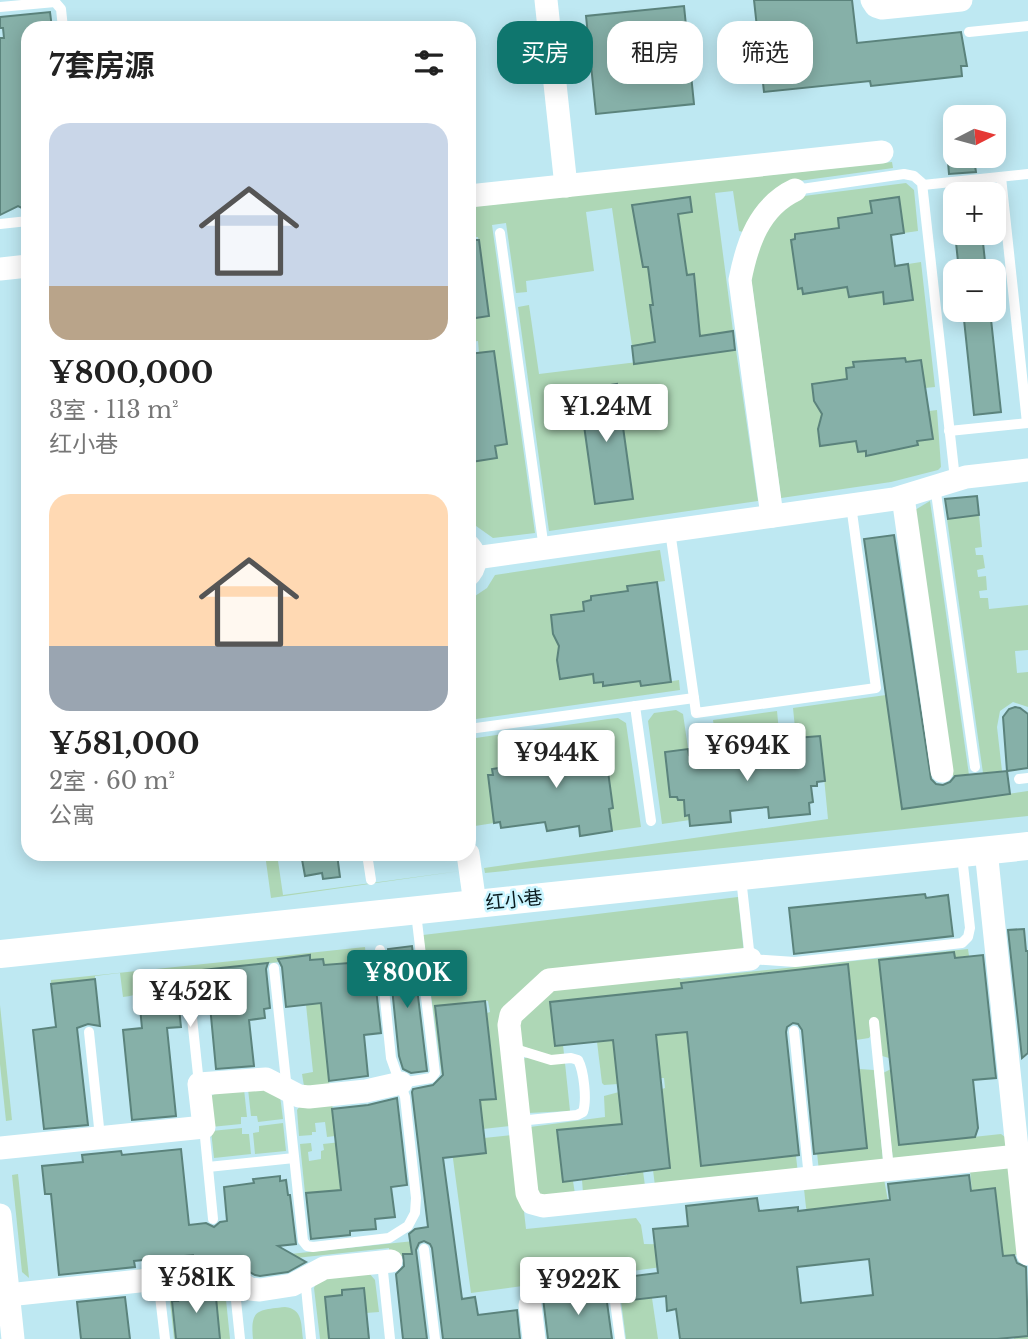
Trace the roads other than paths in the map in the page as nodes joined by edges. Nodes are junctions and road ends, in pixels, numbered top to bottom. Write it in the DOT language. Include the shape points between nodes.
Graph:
graph roads {
  1 [pos="546,0"];
  2 [pos="872,0"];
  3 [pos="961,0"];
  4 [pos="0,7"];
  5 [pos="62,21"];
  6 [pos="1028,26"];
  7 [pos="969,32"];
  8 [pos="883,152"];
  9 [pos="1028,174"];
  10 [pos="1001,177"];
  11 [pos="923,185"];
  12 [pos="566,186"];
  13 [pos="795,190"];
  14 [pos="476,195"];
  15 [pos="21,222"];
  16 [pos="0,224"];
  17 [pos="500,233"];
  18 [pos="21,267"];
  19 [pos="0,269"];
  20 [pos="1028,423"];
  21 [pos="949,431"];
  22 [pos="1028,470"];
  23 [pos="945,483"];
  24 [pos="903,497"];
  25 [pos="851,505"];
  26 [pos="772,516"];
  27 [pos="670,531"];
  28 [pos="476,544"];
  29 [pos="544,549"];
  30 [pos="482,557"];
  31 [pos="476,579"];
  32 [pos="694,698"];
  33 [pos="635,706"];
  34 [pos="476,728"];
  35 [pos="975,766"];
  36 [pos="942,771"];
  37 [pos="651,821"];
  38 [pos="1028,846"];
  39 [pos="974,852"];
  40 [pos="368,861"];
  41 [pos="469,861"];
  42 [pos="741,876"];
  43 [pos="371,880"];
  44 [pos="475,904"];
  45 [pos="415,910"];
  46 [pos="380,950"];
  47 [pos="0,954"];
  48 [pos="750,959"];
  49 [pos="274,968"];
  50 [pos="190,999"];
  51 [pos="874,1023"];
  52 [pos="794,1031"];
  53 [pos="89,1032"];
  54 [pos="512,1048"];
  55 [pos="401,1083"];
  56 [pos="199,1084"];
  57 [pos="287,1089"];
  58 [pos="519,1121"];
  59 [pos="204,1127"];
  60 [pos="100,1138"];
  61 [pos="0,1148"];
  62 [pos="1018,1156"];
  63 [pos="294,1158"];
  64 [pos="208,1167"];
  65 [pos="889,1170"];
  66 [pos="809,1178"];
  67 [pos="1025,1199"];
  68 [pos="0,1215"];
  69 [pos="214,1219"];
  70 [pos="424,1249"];
  71 [pos="1028,1254"];
  72 [pos="386,1262"];
  73 [pos="304,1272"];
  74 [pos="233,1278"];
  75 [pos="158,1279"];
  76 [pos="614,1294"];
  77 [pos="8,1295"];
  78 [pos="530,1305"];
  79 [pos="13,1339"];
  80 [pos="165,1339"];
  81 [pos="240,1339"];
  82 [pos="311,1339"];
  83 [pos="390,1339"];
  84 [pos="435,1339"];
  85 [pos="534,1339"];
  86 [pos="620,1339"];
  1 -- 12 [label="street"];
  2 -- 3 [label="street" via="881,8"];
  4 -- 5 [label="lane" via="55,2"];
  6 -- 7 [label="lane"];
  8 -- 12 [label="street"];
  9 -- 10 [label="lane"];
  10 -- 11 [label="lane"];
  10 -- 20 [label="lane"];
  11 -- 13 [label="lane" via="918,178 904,174"];
  11 -- 21 [label="lane"];
  12 -- 14 [label="street"];
  13 -- 26 [label="street" via="781,197 753,233 740,280"];
  15 -- 16 [label="lane"];
  17 -- 29 [label="lane"];
  18 -- 19 [label="street"];
  20 -- 21 [label="lane"];
  21 -- 23 [label="lane"];
  22 -- 23 [label="street"];
  23 -- 24 [label="street"];
  23 -- 35 [label="lane"];
  24 -- 25 [label="street"];
  24 -- 36 [label="street"];
  25 -- 26 [label="street"];
  25 -- 32 [label="lane" via="876,688 696,713"];
  26 -- 27 [label="street"];
  27 -- 29 [label="street"];
  27 -- 32 [label="lane"];
  28 -- 30 [label="lane"];
  29 -- 30 [label="street"];
  30 -- 31 [label="lane"];
  32 -- 33 [label="lane"];
  33 -- 34 [label="lane"];
  33 -- 37 [label="lane"];
  38 -- 39 [label="street, 红小巷"];
  39 -- 42 [label="street, 红小巷"];
  39 -- 48 [label="lane" via="970,931 960,944 795,962"];
  39 -- 62 [label="street"];
  40 -- 43 [label="lane"];
  41 -- 44 [label="street"];
  42 -- 44 [label="street, 红小巷"];
  42 -- 48 [label="lane"];
  44 -- 45 [label="street, 红小巷"];
  45 -- 47 [label="street, 红小巷"];
  45 -- 55 [label="lane" via="435,1069 430,1078"];
  46 -- 55 [label="lane" via="391,1058"];
  48 -- 54 [label="street" via="549,980 511,1015"];
  49 -- 57 [label="lane"];
  50 -- 56 [label="lane"];
  51 -- 65 [label="lane"];
  52 -- 66 [label="lane"];
  53 -- 60 [label="lane"];
  54 -- 58 [label="street"];
  54 -- 58 [label="lane" via="551,1060 578,1060 585,1105 577,1115"];
  55 -- 57 [label="street" via="309,1097"];
  55 -- 63 [label="lane" via="416,1205 402,1231 382,1240 307,1246"];
  56 -- 57 [label="street" via="259,1078"];
  56 -- 59 [label="street"];
  57 -- 63 [label="lane"];
  58 -- 66 [label="street" via="527,1196 540,1206"];
  59 -- 60 [label="street"];
  59 -- 64 [label="lane"];
  60 -- 61 [label="street"];
  62 -- 65 [label="street"];
  62 -- 67 [label="street"];
  63 -- 64 [label="lane"];
  64 -- 69 [label="lane"];
  65 -- 66 [label="street"];
  67 -- 71 [label="street"];
  68 -- 77 [label="street"];
  70 -- 84 [label="lane"];
  72 -- 73 [label="street"];
  72 -- 83 [label="lane"];
  73 -- 74 [label="street" via="287,1287 260,1290"];
  73 -- 82 [label="lane"];
  74 -- 75 [label="street" via="220,1273"];
  74 -- 81 [label="lane"];
  75 -- 77 [label="street"];
  75 -- 80 [label="lane"];
  76 -- 86 [label="lane"];
  77 -- 79 [label="street"];
  78 -- 85 [label="street"];
}
